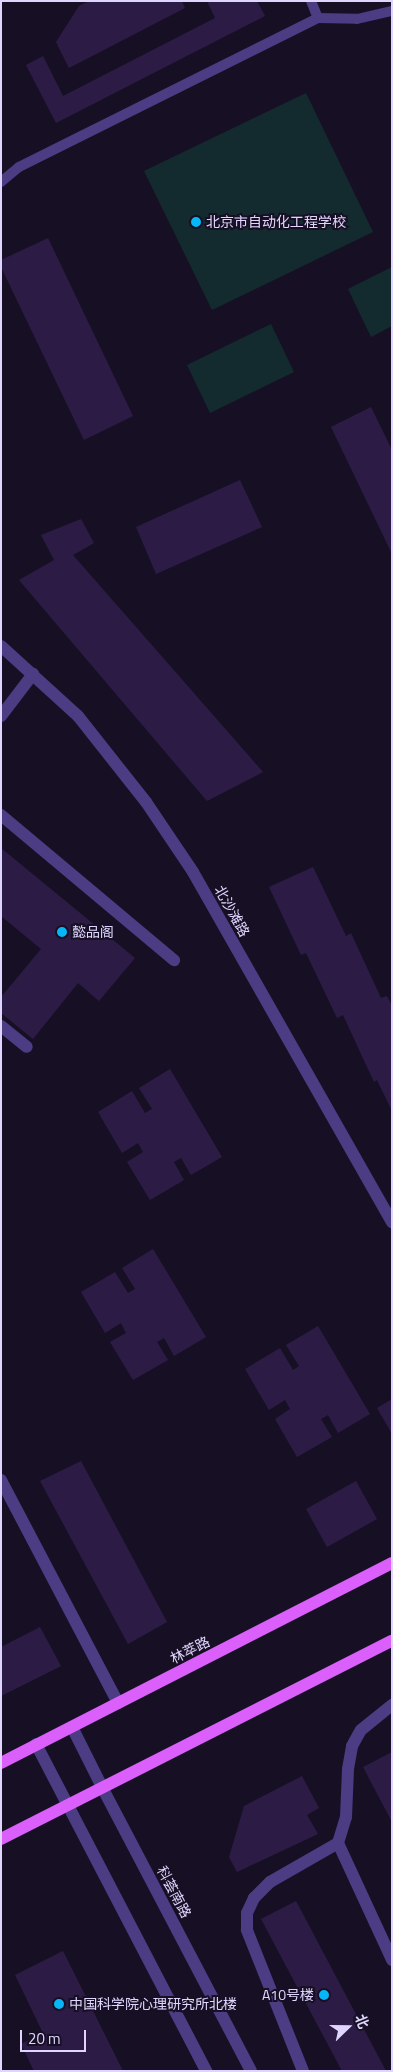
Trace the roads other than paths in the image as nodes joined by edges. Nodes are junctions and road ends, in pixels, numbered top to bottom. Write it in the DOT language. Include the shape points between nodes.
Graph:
graph roads {
  1 [pos="311,1"];
  2 [pos="392,11"];
  3 [pos="318,18"];
  4 [pos="1,182"];
  5 [pos="3,651"];
  6 [pos="33,674"];
  7 [pos="1,716"];
  8 [pos="1,815"];
  9 [pos="174,960"];
  10 [pos="1,1026"];
  11 [pos="28,1047"];
  12 [pos="392,1223"];
  13 [pos="1,1480"];
  14 [pos="392,1563"];
  15 [pos="392,1641"];
  16 [pos="118,1703"];
  17 [pos="392,1705"];
  18 [pos="72,1727"];
  19 [pos="36,1744"];
  20 [pos="1,1763"];
  21 [pos="102,1789"];
  22 [pos="67,1806"];
  23 [pos="1,1839"];
  24 [pos="338,1843"];
  25 [pos="392,1960"];
  26 [pos="206,2071"];
  27 [pos="251,2071"];
  28 [pos="303,2071"];
  1 -- 3 [label="lane"];
  2 -- 3 [label="lane" via="357,19"];
  3 -- 4 [label="lane" via="19,167"];
  5 -- 6 [label="street, 北沙滩路"];
  6 -- 7 [label="street"];
  6 -- 12 [label="street, 北沙滩路" via="78,716 146,802 193,872"];
  8 -- 9 [label="street"];
  10 -- 11 [label="street"];
  13 -- 16 [label="street"];
  14 -- 16 [label="main road, 林萃路"];
  15 -- 21 [label="main road"];
  16 -- 18 [label="main road, 林萃路"];
  17 -- 24 [label="street" via="361,1730 352,1746 346,1817"];
  18 -- 19 [label="main road, 林萃路"];
  18 -- 21 [label="street, 科荟南路"];
  19 -- 20 [label="main road, 林萃路"];
  19 -- 22 [label="street"];
  21 -- 22 [label="main road"];
  21 -- 27 [label="street, 科荟南路"];
  22 -- 23 [label="main road"];
  22 -- 26 [label="street"];
  24 -- 25 [label="street"];
  24 -- 28 [label="street" via="270,1882 254,1898 247,1912 247,1930"];
}
